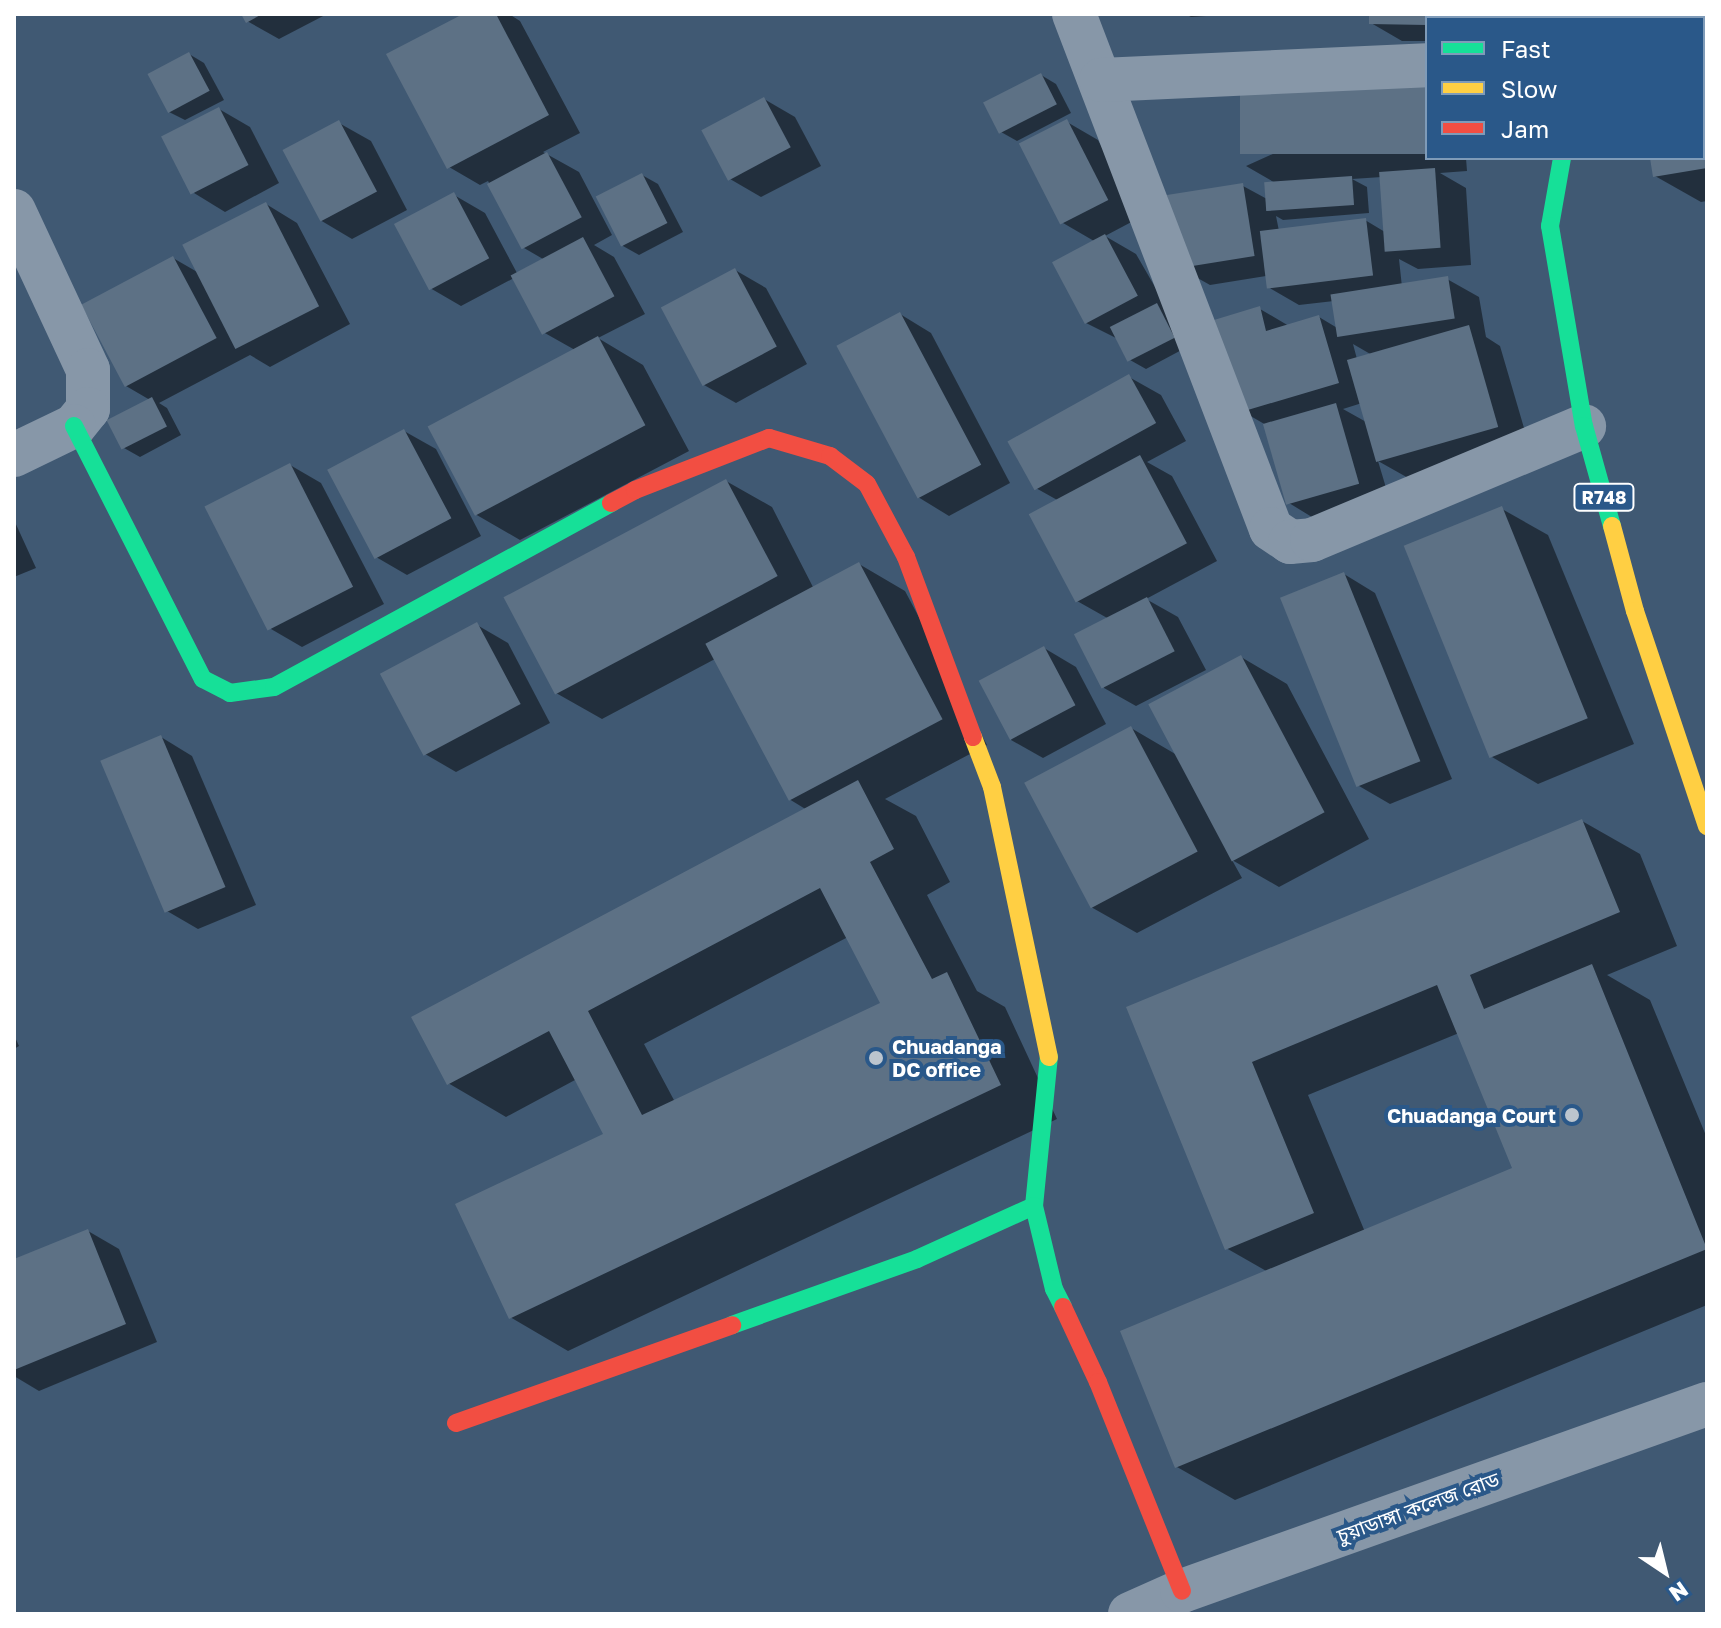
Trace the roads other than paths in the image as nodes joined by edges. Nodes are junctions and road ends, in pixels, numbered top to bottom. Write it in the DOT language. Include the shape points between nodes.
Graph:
graph roads {
  1 [pos="1074,14"];
  2 [pos="1425,65"];
  3 [pos="1101,80"];
  4 [pos="1562,160"];
  5 [pos="14,211"];
  6 [pos="74,426"];
  7 [pos="1584,426"];
  8 [pos="14,455"];
  9 [pos="1706,817"];
  10 [pos="1034,1206"];
  11 [pos="1707,1404"];
  12 [pos="456,1423"];
  13 [pos="1182,1591"];
  14 [pos="1130,1614"];
  1 -- 3 [label="street"];
  2 -- 3 [label="street"];
  3 -- 7 [label="street" via="1271,529 1290,542 1312,540"];
  4 -- 7 [label="street, R748" via="1550,226"];
  5 -- 6 [label="street" via="88,370 88,409"];
  6 -- 8 [label="street"];
  6 -- 10 [label="street" via="203,679 230,693 274,687 635,490 769,438 830,456 867,484 906,557 992,787 1051,1064"];
  7 -- 9 [label="street, R748" via="1635,611"];
  10 -- 12 [label="street" via="917,1259"];
  10 -- 13 [label="street" via="1054,1289 1098,1382"];
  11 -- 13 [label="street, চুয়াডাঙ্গা কলেজ রোড"];
  13 -- 14 [label="street, চুয়াডাঙ্গা কলেজ রোড"];
}
